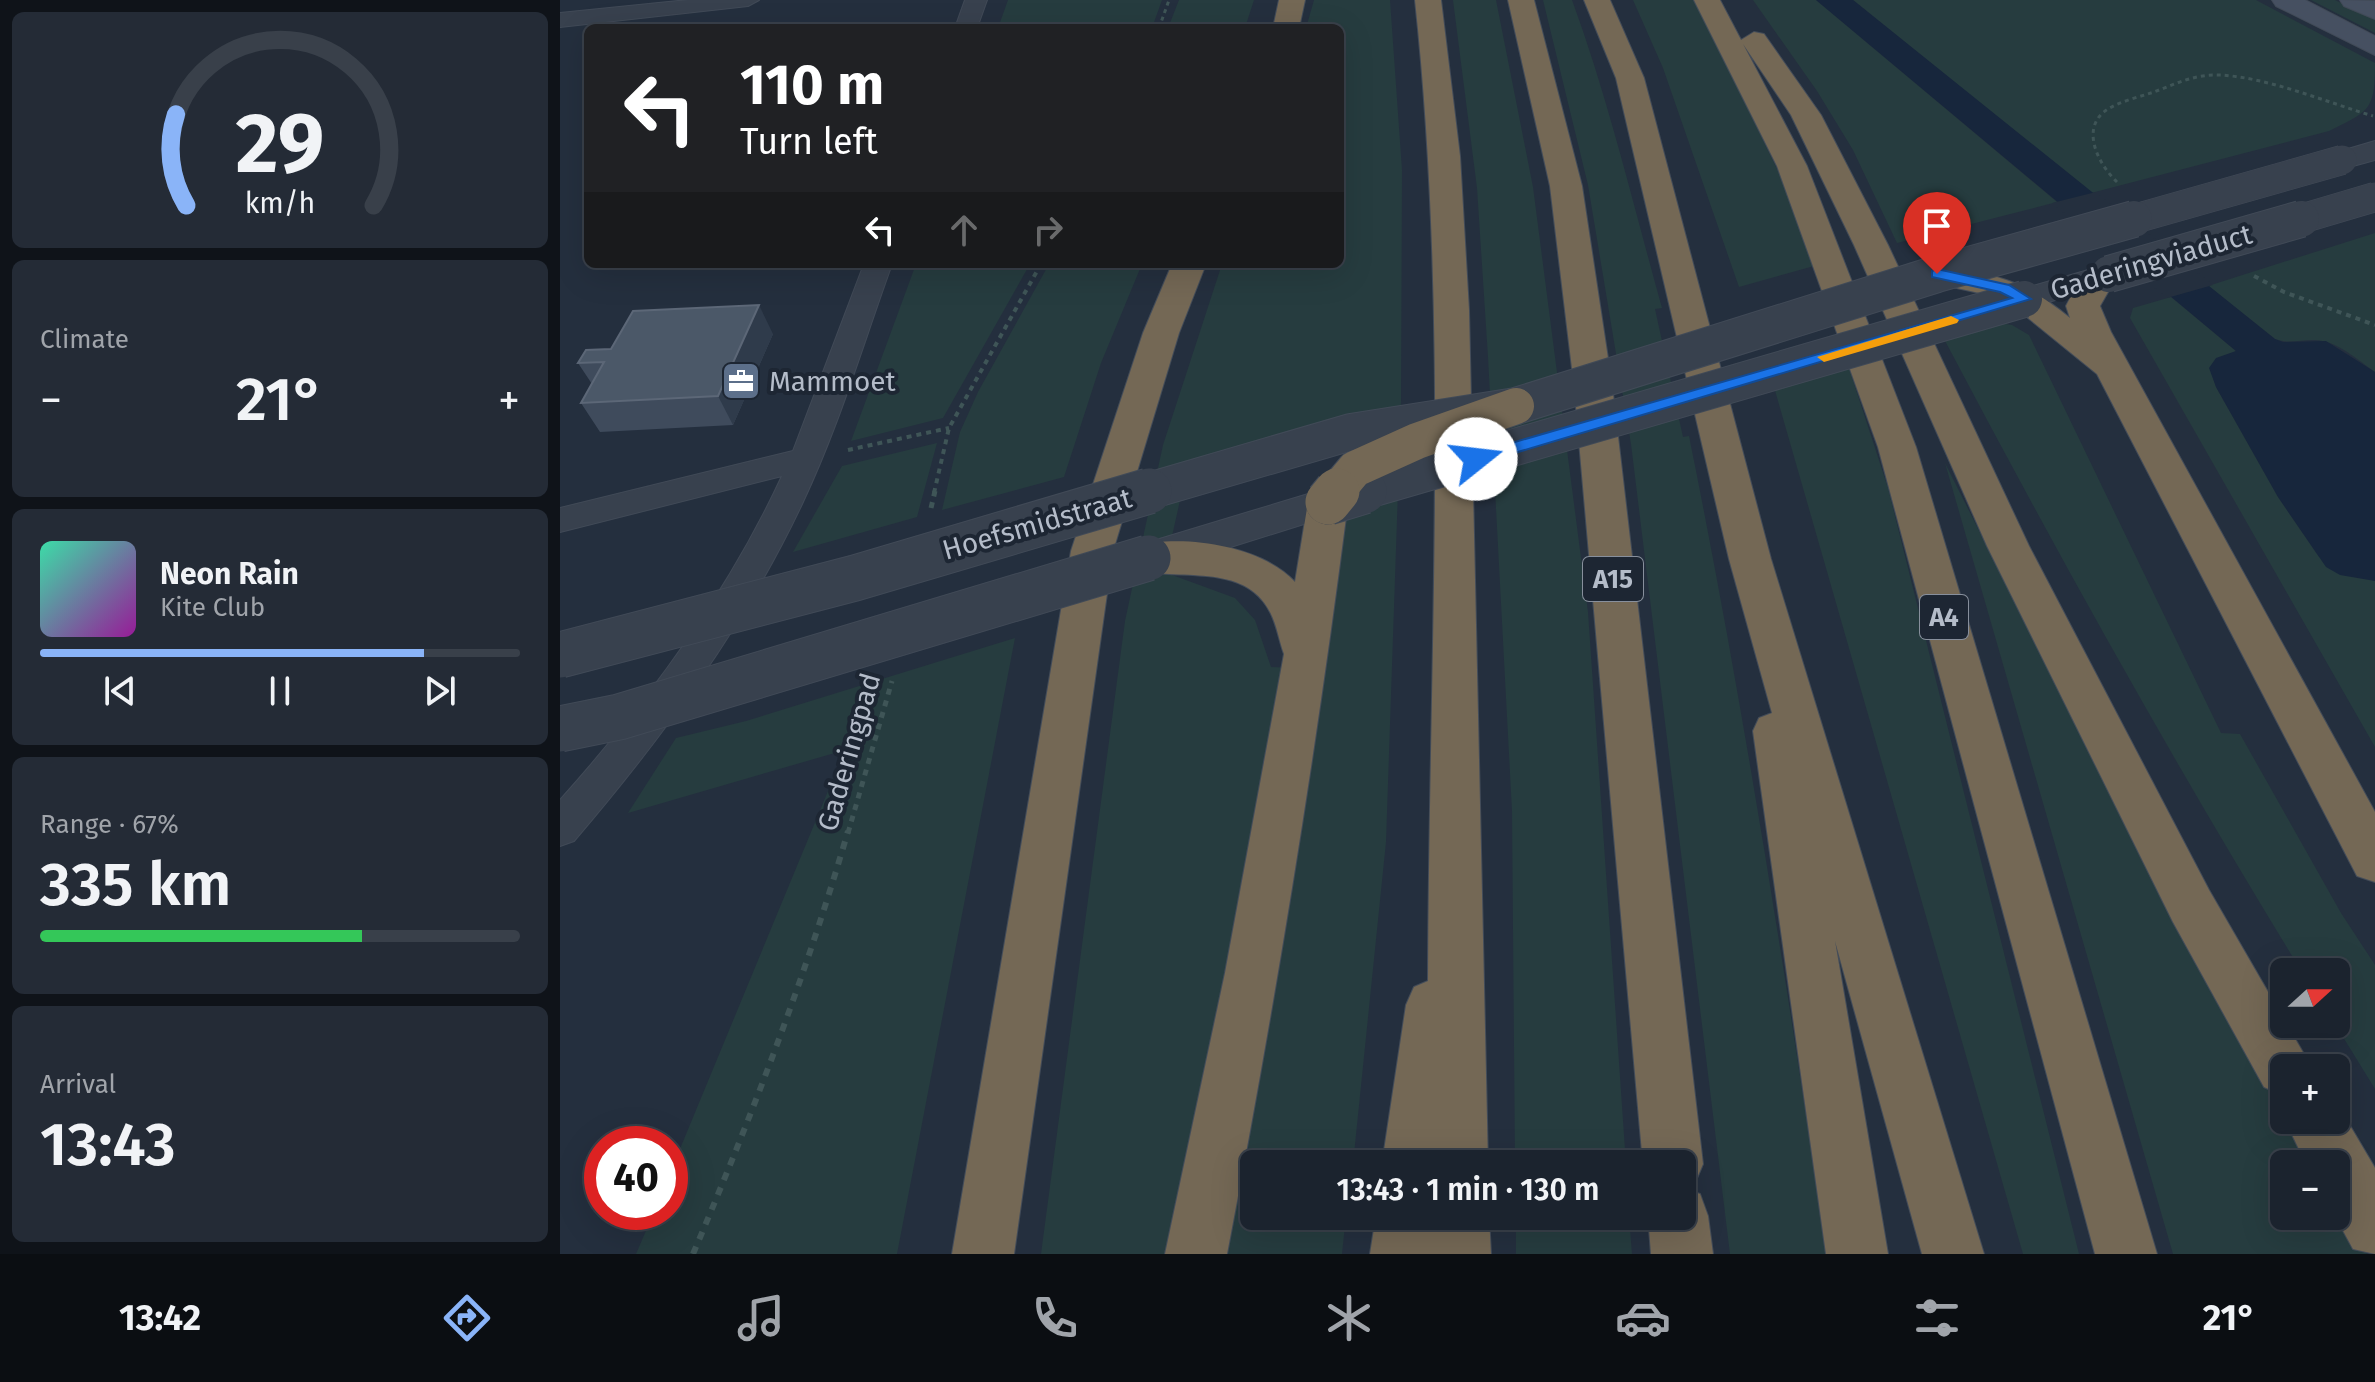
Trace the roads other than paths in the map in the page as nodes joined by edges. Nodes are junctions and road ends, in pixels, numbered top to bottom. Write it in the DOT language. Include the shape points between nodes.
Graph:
graph roads {
  1 [pos="748,0"];
  2 [pos="976,0"];
  3 [pos="1292,0"];
  4 [pos="1428,0"];
  5 [pos="1521,0"];
  6 [pos="1597,0"];
  7 [pos="1707,0"];
  8 [pos="1727,0"];
  9 [pos="2285,0"];
  10 [pos="2353,0"];
  11 [pos="2375,11"];
  12 [pos="560,20"];
  13 [pos="967,24"];
  14 [pos="1287,24"];
  15 [pos="2375,47"];
  16 [pos="2375,150"];
  17 [pos="2375,197"];
  18 [pos="877,268"];
  19 [pos="1187,268"];
  20 [pos="1937,274"];
  21 [pos="2109,274"];
  22 [pos="2024,299"];
  23 [pos="2115,373"];
  24 [pos="1516,406"];
  25 [pos="806,459"];
  26 [pos="1328,502"];
  27 [pos="560,520"];
  28 [pos="1148,558"];
  29 [pos="1750,559"];
  30 [pos="560,655"];
  31 [pos="1307,658"];
  32 [pos="560,729"];
  33 [pos="560,829"];
  34 [pos="1453,855"];
  35 [pos="2375,860"];
  36 [pos="2276,1054"];
  37 [pos="2322,1134"];
  38 [pos="1414,1150"];
  39 [pos="1458,1150"];
  40 [pos="1672,1150"];
  41 [pos="2375,1227"];
  42 [pos="1404,1230"];
  43 [pos="1459,1230"];
  44 [pos="1679,1230"];
  45 [pos="983,1254"];
  46 [pos="1196,1254"];
  47 [pos="1401,1254"];
  48 [pos="1460,1254"];
  49 [pos="1682,1254"];
  50 [pos="1857,1254"];
  51 [pos="1953,1254"];
  52 [pos="2126,1254"];
  1 -- 12 [label="street"];
  2 -- 13 [label="street"];
  3 -- 14 [label="highway"];
  4 -- 34 [label="highway" via="1444,111 1455,298"];
  5 -- 40 [label="highway, A15" via="1566,186 1593,385"];
  6 -- 29 [label="highway" via="1630,78"];
  7 -- 52 [label="highway, A4" via="1792,166 1897,447"];
  8 -- 36 [label="highway" via="1806,115 2008,546 2191,906"];
  9 -- 15 [label="main road"];
  10 -- 11 [label="main road"];
  16 -- 20 [label="street, Gaderingviaduct, bridge"];
  17 -- 21 [label="street, Gaderingviaduct, bridge"];
  18 -- 25 [label="street"];
  19 -- 45 [label="highway" via="1161,333 1092,551"];
  20 -- 22 [label="highway, bridge" via="2004,288"];
  20 -- 24 [label="street, Gaderingviaduct, bridge"];
  21 -- 22 [label="street, Gaderingviaduct"];
  21 -- 23 [label="highway" via="2094,286 2083,306"];
  22 -- 23 [label="highway"];
  22 -- 26 [label="street, Gaderingviaduct, bridge"];
  23 -- 35 [label="highway"];
  24 -- 26 [label="highway, bridge" via="1355,469"];
  24 -- 30 [label="street, Hoefsmidstraat, bridge" via="1351,432 855,578"];
  25 -- 27 [label="street"];
  25 -- 33 [label="street" via="697,655"];
  26 -- 28 [label="street"];
  26 -- 31 [label="highway"];
  28 -- 31 [label="highway" via="1195,557 1252,574 1275,588 1289,604"];
  28 -- 32 [label="street, bridge" via="619,717"];
  29 -- 50 [label="highway"];
  29 -- 51 [label="highway"];
  31 -- 46 [label="highway" via="1231,1093"];
  34 -- 38 [label="highway"];
  34 -- 39 [label="highway"];
  37 -- 41 [label="highway"];
  42 -- 47 [label="highway"];
  43 -- 48 [label="highway"];
  44 -- 49 [label="highway"];
}
